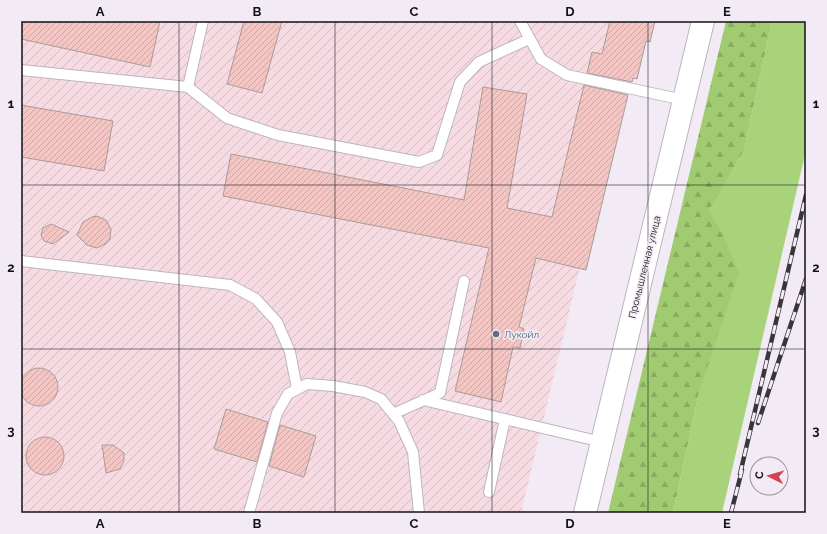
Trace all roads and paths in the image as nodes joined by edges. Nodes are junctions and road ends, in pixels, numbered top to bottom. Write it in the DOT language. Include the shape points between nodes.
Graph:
graph roads {
  1 [pos="203,21"];
  2 [pos="520,21"];
  3 [pos="703,21"];
  4 [pos="529,39"];
  5 [pos="21,70"];
  6 [pos="188,87"];
  7 [pos="684,100"];
  8 [pos="21,261"];
  9 [pos="464,281"];
  10 [pos="297,389"];
  11 [pos="423,400"];
  12 [pos="393,414"];
  13 [pos="505,419"];
  14 [pos="602,442"];
  15 [pos="489,492"];
  16 [pos="249,513"];
  17 [pos="419,513"];
  18 [pos="585,513"];
  1 -- 6 [label="lane"];
  2 -- 4 [label="lane"];
  3 -- 7 [label="main road, Промышленная улица"];
  4 -- 6 [label="lane" via="479,62 460,82 437,155 419,162 278,135 227,118"];
  4 -- 7 [label="lane" via="541,59 567,75"];
  5 -- 6 [label="lane"];
  7 -- 14 [label="main road, Промышленная улица"];
  8 -- 10 [label="lane" via="230,285 256,299 277,322 290,352"];
  9 -- 11 [label="lane" via="440,393"];
  10 -- 12 [label="lane" via="308,384 364,392 381,399"];
  10 -- 16 [label="lane" via="288,394 277,413"];
  11 -- 12 [label="lane"];
  11 -- 13 [label="lane"];
  12 -- 17 [label="lane" via="399,421 413,452"];
  13 -- 14 [label="lane"];
  13 -- 15 [label="lane"];
  14 -- 18 [label="main road, Промышленная улица"];
}
